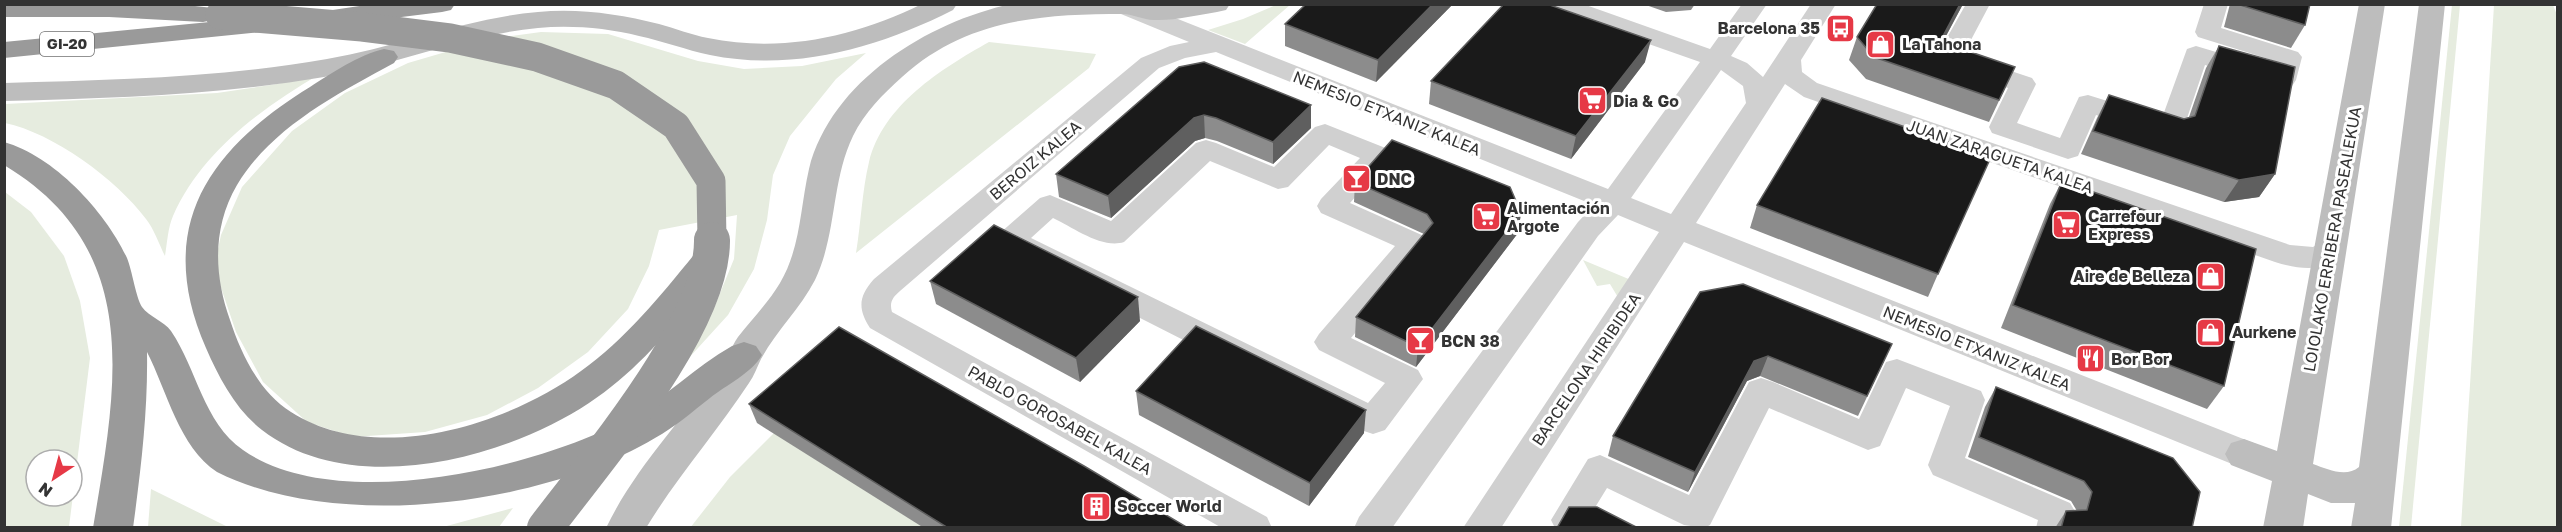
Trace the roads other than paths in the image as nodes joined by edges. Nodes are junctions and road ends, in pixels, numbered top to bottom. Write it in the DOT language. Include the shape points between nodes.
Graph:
graph roads {
  1 [pos="442,4"];
  2 [pos="944,4"];
  3 [pos="1216,4"];
  4 [pos="1558,4"];
  5 [pos="1755,4"];
  6 [pos="1824,4"];
  7 [pos="1978,4"];
  8 [pos="2217,4"];
  9 [pos="2372,4"];
  10 [pos="2432,4"];
  11 [pos="1119,7"];
  12 [pos="4,9"];
  13 [pos="1215,45"];
  14 [pos="4,50"];
  15 [pos="1722,50"];
  16 [pos="384,57"];
  17 [pos="1788,60"];
  18 [pos="4,92"];
  19 [pos="1759,103"];
  20 [pos="4,152"];
  21 [pos="1611,203"];
  22 [pos="1677,229"];
  23 [pos="2331,248"];
  24 [pos="712,255"];
  25 [pos="875,305"];
  26 [pos="128,314"];
  27 [pos="744,355"];
  28 [pos="1373,421"];
  29 [pos="2244,454"];
  30 [pos="2378,471"];
  31 [pos="2287,502"];
  32 [pos="113,528"];
  33 [pos="545,528"];
  34 [pos="626,528"];
  35 [pos="1254,528"];
  36 [pos="1372,528"];
  37 [pos="1481,528"];
  38 [pos="1585,528"];
  39 [pos="2054,528"];
  40 [pos="2371,528"];
  1 -- 14 [label="highway, GI-20, bridge"];
  2 -- 16 [label="street" via="885,32 798,53 757,54 715,48 642,28 576,18 500,25"];
  3 -- 11 [label="street" via="1175,10"];
  4 -- 15 [label="street" via="1682,48"];
  5 -- 15 [label="street"];
  6 -- 17 [label="street, BARCELONA HIRIBIDEA"];
  7 -- 8 [label="street" via="1948,59 2023,84 2002,127 2068,150 2088,103 2171,130 2196,54 2283,81 2289,57 2207,32"];
  9 -- 23 [label="street, LOIOLAKO ERRIBERA PASEALEKUA"];
  10 -- 30 [label="street"];
  11 -- 13 [label="street, NEMESIO ETXANIZ KALEA"];
  11 -- 27 [label="street" via="1043,8 986,19 919,51 877,84 846,121 835,141 803,269 778,313"];
  12 -- 24 [label="highway, bridge" via="220,15 380,30 469,42 585,71 658,108 691,140 712,180 716,229"];
  13 -- 21 [label="street, NEMESIO ETXANIZ KALEA" via="1585,192 1596,204 1598,217"];
  13 -- 25 [label="street, BEROIZ KALEA" via="1179,51 1150,63 881,290"];
  15 -- 19 [label="street" via="1732,65 1749,76 1758,90"];
  15 -- 21 [label="street"];
  16 -- 18 [label="street" via="216,83"];
  16 -- 24 [label="highway" via="319,93 274,126 237,163 211,205 200,246 207,301 232,368 248,392 277,422 317,442 355,452 393,453 479,437 529,418 575,394 621,358"];
  17 -- 19 [label="street, BARCELONA HIRIBIDEA"];
  17 -- 23 [label="street, JUAN ZARAGUETA KALEA" via="1792,77 1813,91 2286,255 2315,258"];
  19 -- 22 [label="street, BARCELONA HIRIBIDEA"];
  20 -- 26 [label="highway" via="66,194 88,219 120,279"];
  21 -- 22 [label="street, NEMESIO ETXANIZ KALEA" via="1624,195 1637,212"];
  21 -- 36 [label="street"];
  22 -- 29 [label="street, NEMESIO ETXANIZ KALEA"];
  22 -- 37 [label="street, BARCELONA HIRIBIDEA"];
  23 -- 31 [label="street, LOIOLAKO ERRIBERA PASEALEKUA"];
  24 -- 33 [label="highway, bridge" via="703,285 671,351"];
  25 -- 35 [label="street, PABLO GOROSABEL KALEA" via="881,320"];
  26 -- 27 [label="highway" via="158,339 200,427 230,460 268,483 313,496 359,502 462,495 530,478 598,451 642,428"];
  26 -- 32 [label="highway" via="130,380"];
  27 -- 34 [label="street" via="739,371"];
  28 -- 28 [label="street" via="1407,379 1330,342 1414,243 1331,206 1378,155 1324,133 1278,180 1206,149 1114,235 1050,205 1010,240"];
  29 -- 31 [label="street"];
  30 -- 31 [label="street" via="2367,484 2345,488 2317,483"];
  30 -- 40 [label="street"];
  38 -- 39 [label="street" via="1569,520 1600,469 1697,515 1761,391 1868,437 1897,371 1969,400 1945,465 2058,513"];
}
